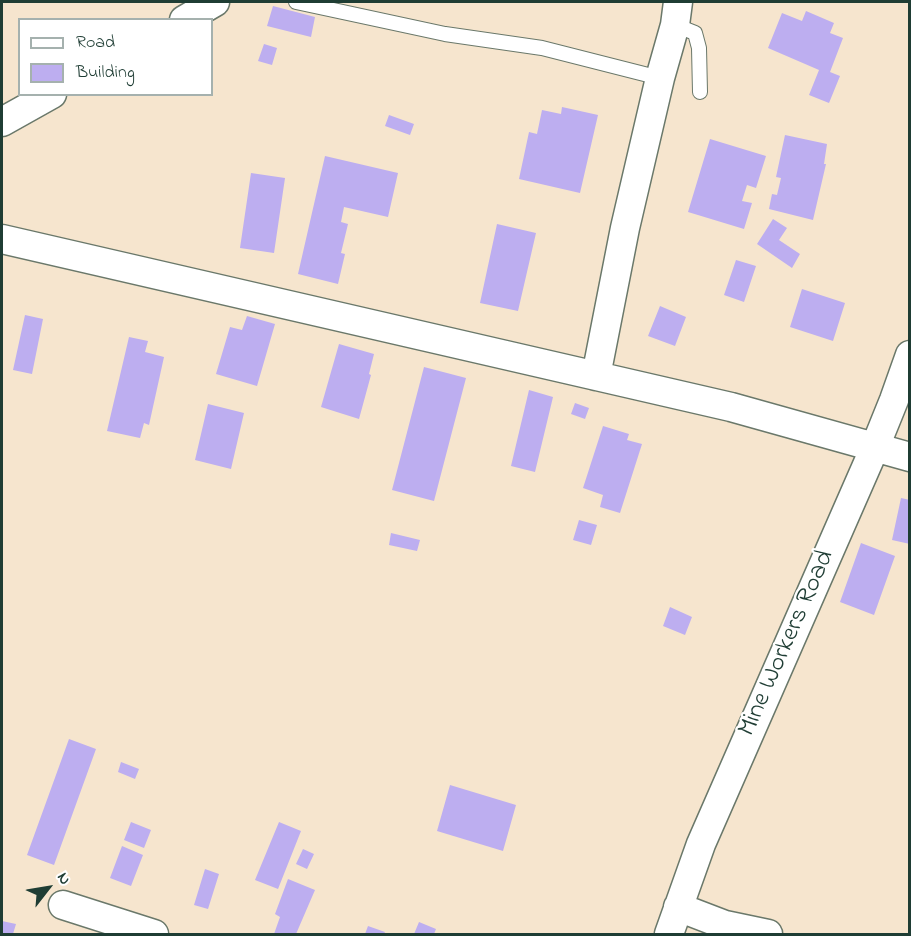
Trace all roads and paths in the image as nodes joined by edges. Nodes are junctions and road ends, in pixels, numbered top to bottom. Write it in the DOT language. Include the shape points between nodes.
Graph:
graph roads {
  1 [pos="215,2"];
  2 [pos="296,2"];
  3 [pos="677,13"];
  4 [pos="187,18"];
  5 [pos="660,78"];
  6 [pos="700,92"];
  7 [pos="48,96"];
  8 [pos="2,122"];
  9 [pos="2,240"];
  10 [pos="909,355"];
  11 [pos="596,376"];
  12 [pos="875,447"];
  13 [pos="909,457"];
  14 [pos="63,905"];
  15 [pos="678,908"];
  16 [pos="154,934"];
  17 [pos="669,934"];
  18 [pos="768,934"];
  1 -- 4 [label="street"];
  2 -- 5 [label="lane" via="446,34 542,48"];
  3 -- 5 [label="street"];
  3 -- 6 [label="lane" via="695,33"];
  5 -- 11 [label="street"];
  7 -- 8 [label="street"];
  9 -- 11 [label="street"];
  10 -- 12 [label="street, Mine Workers Road"];
  11 -- 12 [label="street" via="731,407"];
  12 -- 13 [label="street"];
  12 -- 15 [label="street, Mine Workers Road" via="701,844"];
  14 -- 16 [label="street"];
  15 -- 17 [label="street, Mine Workers Road"];
  15 -- 18 [label="street" via="725,925"];
}
